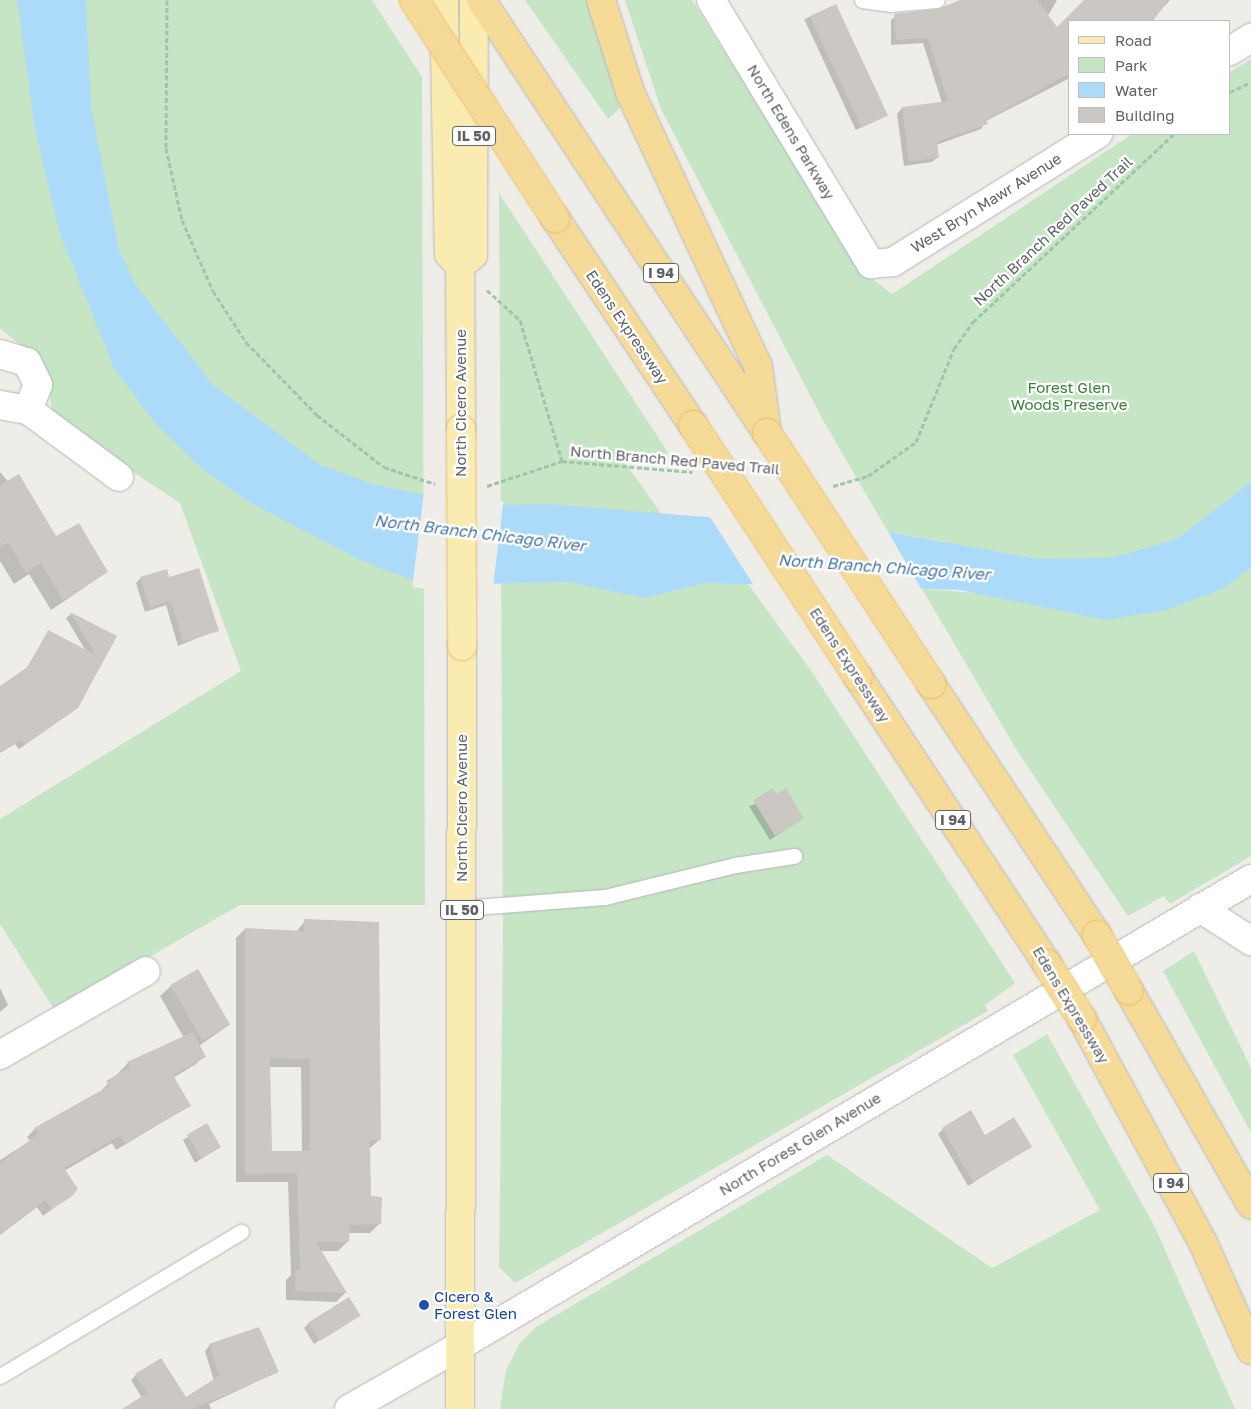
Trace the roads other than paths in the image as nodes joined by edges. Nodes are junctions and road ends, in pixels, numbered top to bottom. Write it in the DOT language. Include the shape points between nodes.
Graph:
graph roads {
  1 [pos="414,0"];
  2 [pos="444,0"];
  3 [pos="474,0"];
  4 [pos="481,0"];
  5 [pos="600,0"];
  6 [pos="711,0"];
  7 [pos="862,0"];
  8 [pos="937,0"];
  9 [pos="1251,38"];
  10 [pos="1231,51"];
  11 [pos="1096,135"];
  12 [pos="871,264"];
  13 [pos="460,266"];
  14 [pos="0,354"];
  15 [pos="0,405"];
  16 [pos="28,410"];
  17 [pos="767,433"];
  18 [pos="120,477"];
  19 [pos="794,856"];
  20 [pos="1251,879"];
  21 [pos="462,908"];
  22 [pos="1200,908"];
  23 [pos="1251,941"];
  24 [pos="146,972"];
  25 [pos="0,1055"];
  26 [pos="1251,1205"];
  27 [pos="240,1232"];
  28 [pos="460,1345"];
  29 [pos="1251,1350"];
  30 [pos="0,1376"];
  31 [pos="349,1409"];
  32 [pos="460,1409"];
  1 -- 29 [label="highway, Edens Expressway / I 94, bridge" via="1082,1019 1204,1245"];
  2 -- 13 [label="main road, North Cicero Avenue / IL 50" via="450,254"];
  3 -- 13 [label="main road, IL 50" via="473,255"];
  4 -- 17 [label="highway, I 94"];
  5 -- 17 [label="highway" via="630,92 758,366"];
  6 -- 12 [label="street, North Edens Parkway"];
  7 -- 8 [label="lane" via="890,4"];
  9 -- 10 [label="street"];
  11 -- 12 [label="street, West Bryn Mawr Avenue" via="893,262"];
  13 -- 21 [label="main road, North Cicero Avenue / IL 50, bridge"];
  14 -- 16 [label="street" via="33,368 38,385"];
  15 -- 16 [label="street"];
  16 -- 18 [label="street"];
  17 -- 26 [label="highway, I 94, bridge" via="1096,935"];
  19 -- 21 [label="lane" via="735,865 605,897"];
  20 -- 22 [label="street, North Forest Glen Avenue"];
  21 -- 28 [label="main road, North Cicero Avenue / IL 50"];
  22 -- 23 [label="street"];
  22 -- 28 [label="street, North Forest Glen Avenue"];
  24 -- 25 [label="street"];
  27 -- 30 [label="lane"];
  28 -- 31 [label="street, North Forest Glen Avenue"];
  28 -- 32 [label="main road, North Cicero Avenue / IL 50"];
}
